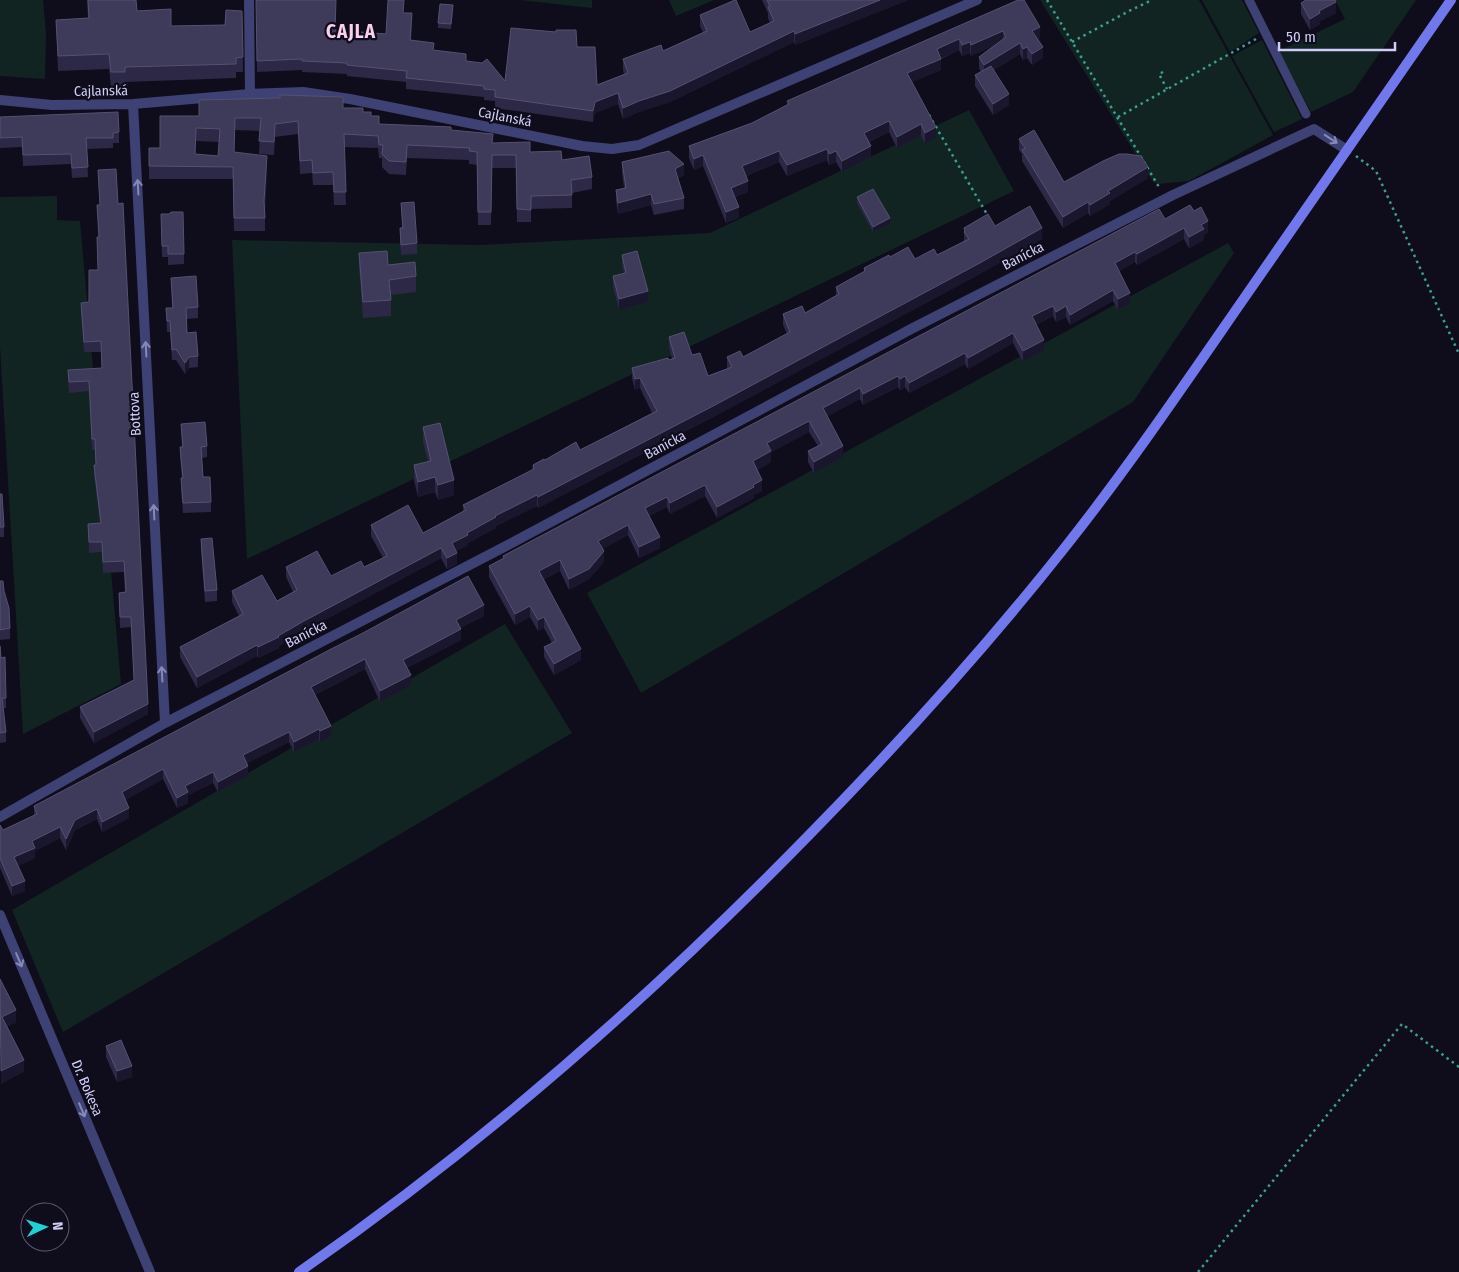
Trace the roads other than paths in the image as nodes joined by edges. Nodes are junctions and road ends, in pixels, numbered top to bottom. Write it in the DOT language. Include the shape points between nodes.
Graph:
graph roads {
  1 [pos="249,0"];
  2 [pos="977,0"];
  3 [pos="1249,0"];
  4 [pos="1451,0"];
  5 [pos="250,94"];
  6 [pos="0,100"];
  7 [pos="133,104"];
  8 [pos="1306,114"];
  9 [pos="1347,150"];
  10 [pos="165,722"];
  11 [pos="0,817"];
  12 [pos="0,915"];
  13 [pos="150,1272"];
  14 [pos="299,1272"];
  1 -- 5 [label="street"];
  2 -- 5 [label="street, Cajlanská" via="639,145 612,149 582,146 331,96 303,92"];
  3 -- 8 [label="lane"];
  4 -- 9 [label="main road"];
  5 -- 7 [label="street, Cajlanská"];
  6 -- 7 [label="street, Cajlanská" via="52,105"];
  10 -- 7 [label="street, Bottova, one-way"];
  10 -- 9 [label="street, Banícka, one-way" via="497,550 922,323 1173,195 1314,129"];
  9 -- 14 [label="main road" via="1115,482 1016,607 913,726 723,921 572,1059 462,1151"];
  10 -- 11 [label="street, Banícka"];
  12 -- 13 [label="street, Dr. Bokesa, one-way"];
}
